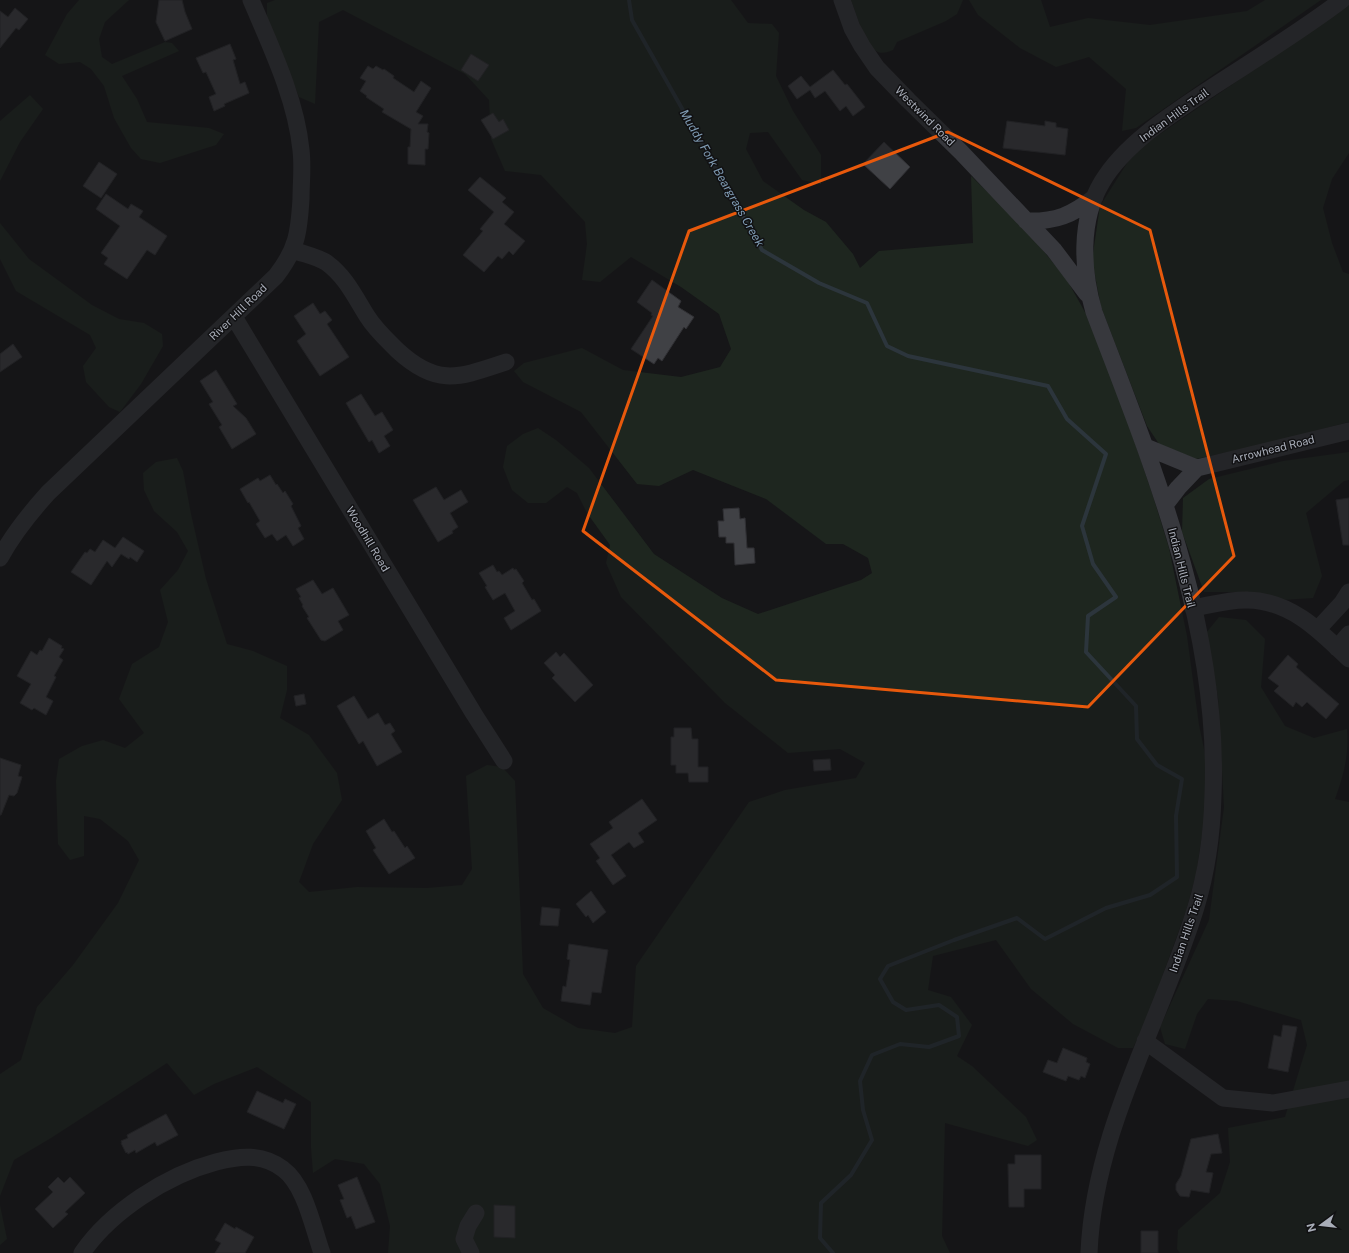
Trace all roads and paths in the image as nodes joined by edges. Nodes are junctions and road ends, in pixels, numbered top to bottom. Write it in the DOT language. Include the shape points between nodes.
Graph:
graph roads {
  1 [pos="251,0"];
  2 [pos="842,0"];
  3 [pos="1342,0"];
  4 [pos="1095,197"];
  5 [pos="1026,221"];
  6 [pos="293,250"];
  7 [pos="1090,297"];
  8 [pos="234,316"];
  9 [pos="506,362"];
  10 [pos="1349,431"];
  11 [pos="1146,447"];
  12 [pos="1197,468"];
  13 [pos="1166,505"];
  14 [pos="0,558"];
  15 [pos="1349,592"];
  16 [pos="1193,608"];
  17 [pos="1318,629"];
  18 [pos="1349,634"];
  19 [pos="1337,648"];
  20 [pos="1349,659"];
  21 [pos="504,761"];
  22 [pos="1145,1042"];
  23 [pos="1349,1088"];
  24 [pos="476,1213"];
  25 [pos="82,1253"];
  26 [pos="322,1253"];
  27 [pos="470,1253"];
  28 [pos="1089,1253"];
  1 -- 6 [label="street, River Hill Road" via="281,74 299,135 302,169 300,214"];
  2 -- 5 [label="street, Westwind Road" via="852,28 877,68"];
  3 -- 4 [label="street, Indian Hills Trail" via="1156,126 1121,158 1102,182"];
  4 -- 5 [label="street" via="1080,209 1060,218"];
  4 -- 7 [label="street, Indian Hills Trail" via="1085,240"];
  5 -- 7 [label="street, Westwind Road" via="1054,250"];
  6 -- 8 [label="street, River Hill Road" via="276,276"];
  6 -- 9 [label="street" via="326,262 343,278 376,328 420,368 446,376 461,375"];
  7 -- 11 [label="street, Indian Hills Trail"];
  8 -- 14 [label="street, River Hill Road" via="48,493 24,519"];
  8 -- 21 [label="street, Woodhill Road"];
  10 -- 12 [label="street, Arrowhead Road"];
  11 -- 12 [label="street"];
  11 -- 13 [label="street, Indian Hills Trail"];
  12 -- 13 [label="street"];
  13 -- 16 [label="street, Indian Hills Trail"];
  15 -- 17 [label="street"];
  16 -- 17 [label="street" via="1238,600 1257,600 1289,610"];
  16 -- 22 [label="street, Indian Hills Trail" via="1207,676 1212,721 1212,820 1208,856 1197,904 1186,940"];
  17 -- 19 [label="street"];
  18 -- 19 [label="street"];
  19 -- 20 [label="street"];
  22 -- 23 [label="street" via="1223,1098 1273,1103"];
  22 -- 28 [label="street, Indian Hills Trail" via="1105,1156 1095,1200"];
  24 -- 27 [label="street" via="464,1239"];
  25 -- 26 [label="street" via="121,1212 146,1193 176,1176 201,1166 249,1157 272,1162 283,1168 295,1181"];
}
